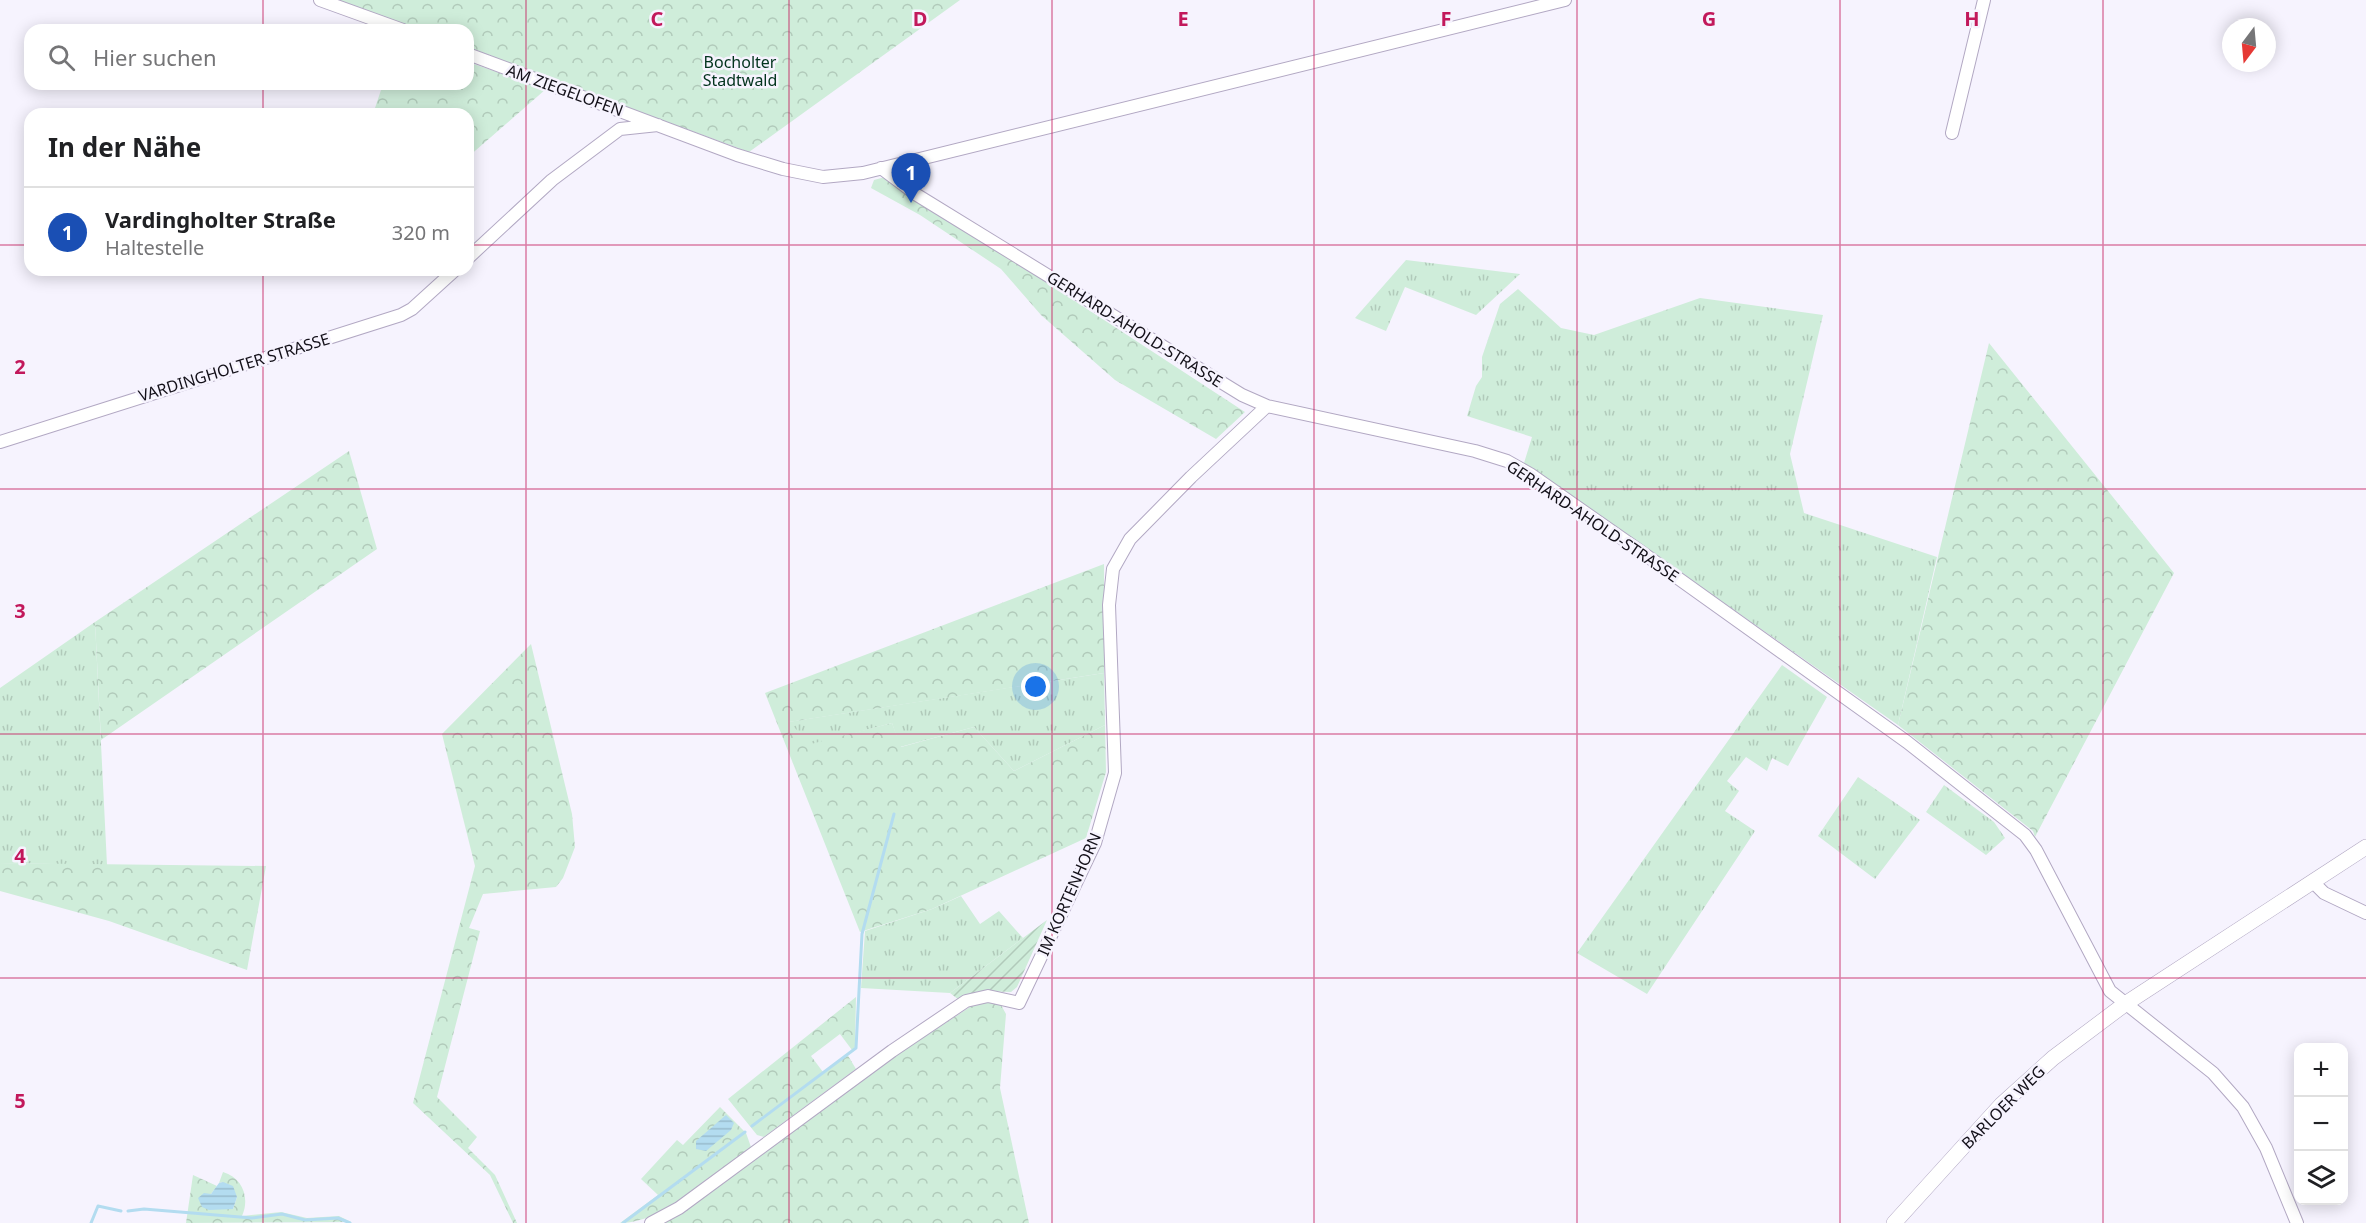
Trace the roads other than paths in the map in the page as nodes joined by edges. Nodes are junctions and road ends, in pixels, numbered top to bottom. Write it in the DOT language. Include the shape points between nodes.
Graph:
graph roads {
  1 [pos="320,0"];
  2 [pos="1565,0"];
  3 [pos="1984,0"];
  4 [pos="386,24"];
  5 [pos="474,56"];
  6 [pos="622,111"];
  7 [pos="662,125"];
  8 [pos="620,129"];
  9 [pos="1952,133"];
  10 [pos="881,168"];
  11 [pos="474,252"];
  12 [pos="448,276"];
  13 [pos="1267,406"];
  14 [pos="0,442"];
  15 [pos="2366,847"];
  16 [pos="2313,882"];
  17 [pos="2366,913"];
  18 [pos="2125,1004"];
  19 [pos="651,1223"];
  20 [pos="1894,1223"];
  21 [pos="2297,1223"];
  1 -- 4 [label="street"];
  2 -- 10 [label="street"];
  3 -- 9 [label="street"];
  5 -- 6 [label="street, AM ZIEGELOFEN"];
  6 -- 7 [label="street, AM ZIEGELOFEN"];
  6 -- 8 [label="street" via="626,120"];
  7 -- 8 [label="street"];
  7 -- 10 [label="street" via="783,170 833,177"];
  8 -- 11 [label="street" via="552,180"];
  10 -- 13 [label="street, GERHARD-AHOLD-STRASSE" via="947,214 1242,395"];
  12 -- 14 [label="street, VARDINGHOLTER STRASSE" via="401,315"];
  13 -- 18 [label="street, GERHARD-AHOLD-STRASSE" via="1507,461 1631,544 1907,742 2025,835 2110,991"];
  13 -- 19 [label="street, IM KORTENHORN" via="1130,539 1113,569 1109,605 1115,773 1095,843 1019,1003 988,996 966,1001 679,1208"];
  15 -- 16 [label="street, BARLOER WEG"];
  16 -- 17 [label="street" via="2324,893"];
  16 -- 18 [label="street, BARLOER WEG"];
  18 -- 20 [label="street, BARLOER WEG" via="2053,1058 2001,1105"];
  18 -- 21 [label="street" via="2212,1073 2243,1107 2266,1148"];
}
